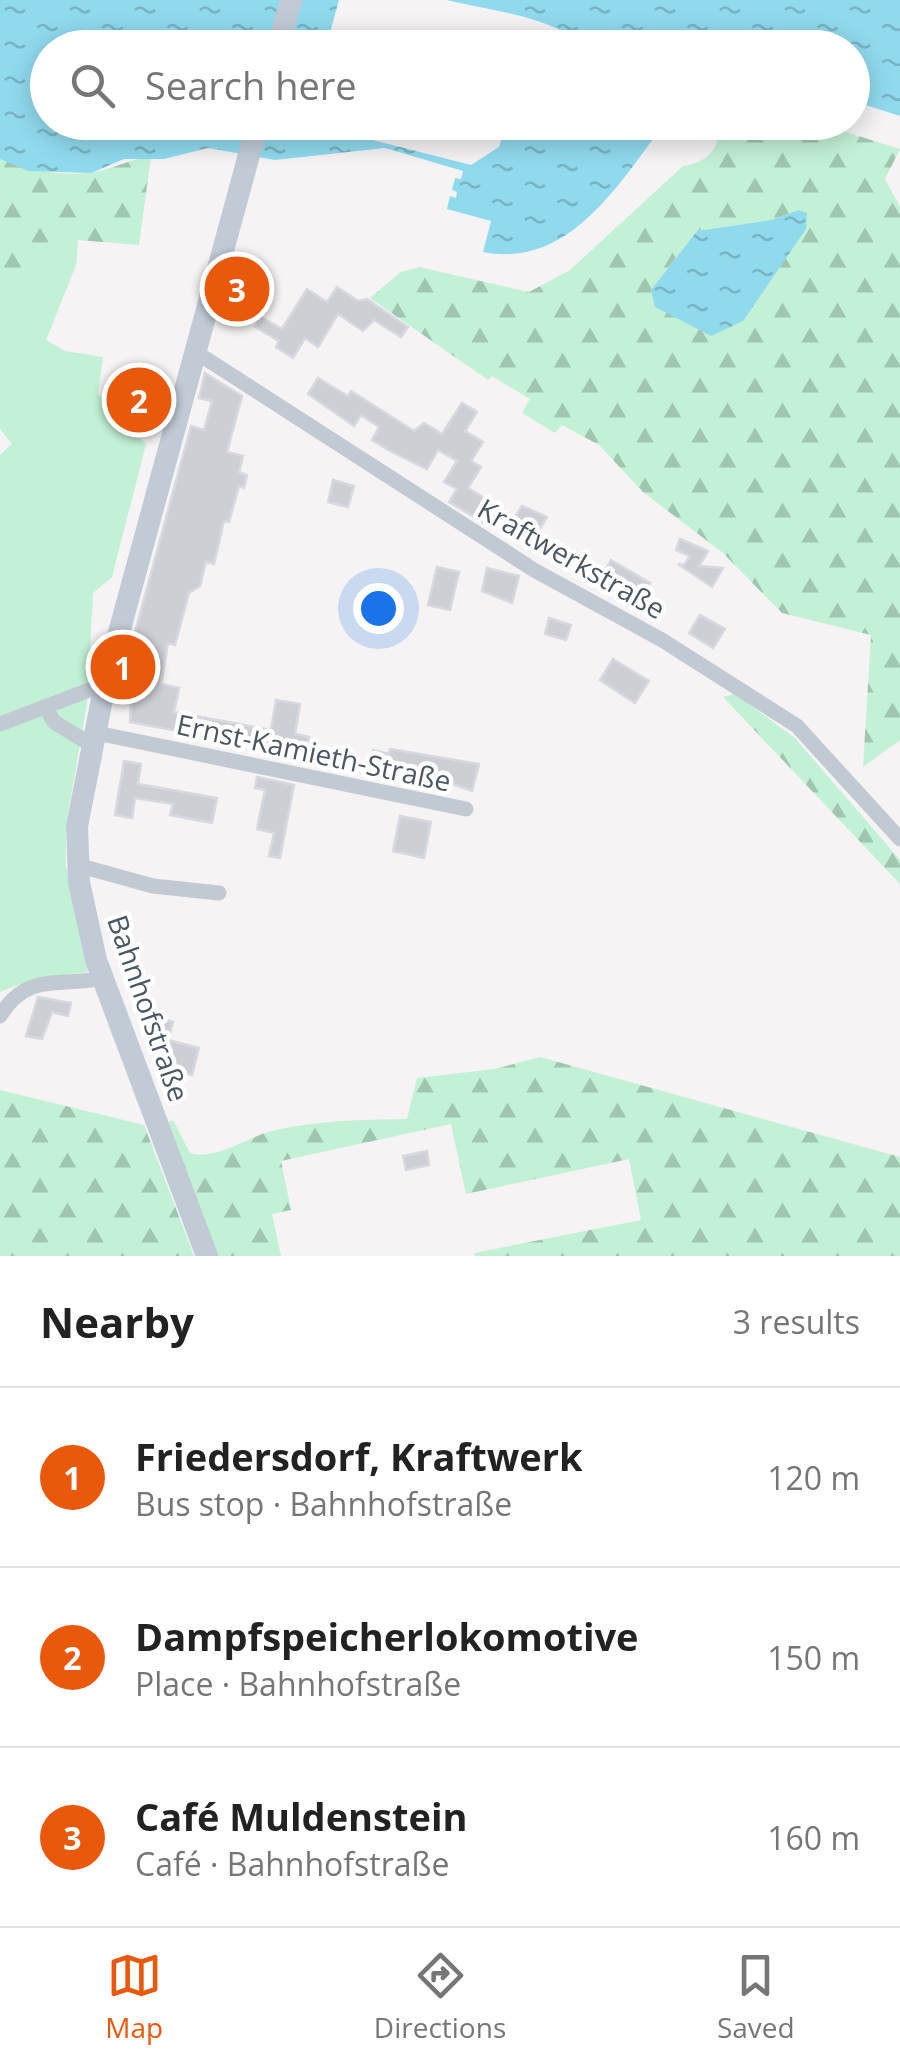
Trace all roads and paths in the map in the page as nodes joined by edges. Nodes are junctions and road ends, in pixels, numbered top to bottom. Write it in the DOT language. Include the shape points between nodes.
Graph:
graph roads {
  1 [pos="291,0"];
  2 [pos="283,30"];
  3 [pos="253,140"];
  4 [pos="194,351"];
  5 [pos="104,684"];
  6 [pos="46,708"];
  7 [pos="0,724"];
  8 [pos="91,738"];
  9 [pos="466,809"];
  10 [pos="900,839"];
  11 [pos="78,865"];
  12 [pos="218,892"];
  13 [pos="102,978"];
  14 [pos="0,1016"];
  15 [pos="207,1256"];
  1 -- 2 [label="main road"];
  3 -- 4 [label="main road, Bahnhofstraße"];
  4 -- 5 [label="main road, Bahnhofstraße"];
  4 -- 10 [label="street, Kraftwerkstraße" via="534,570 662,640 797,726"];
  5 -- 6 [label="street"];
  5 -- 8 [label="main road, Bahnhofstraße"];
  6 -- 7 [label="street"];
  6 -- 8 [label="street" via="54,722"];
  8 -- 9 [label="street, Ernst-Kamieth-Straße"];
  8 -- 11 [label="main road, Bahnhofstraße" via="79,806"];
  11 -- 12 [label="street" via="170,890"];
  11 -- 13 [label="main road, Bahnhofstraße"];
  13 -- 14 [label="street" via="30,986"];
  13 -- 15 [label="main road, Bahnhofstraße"];
}
